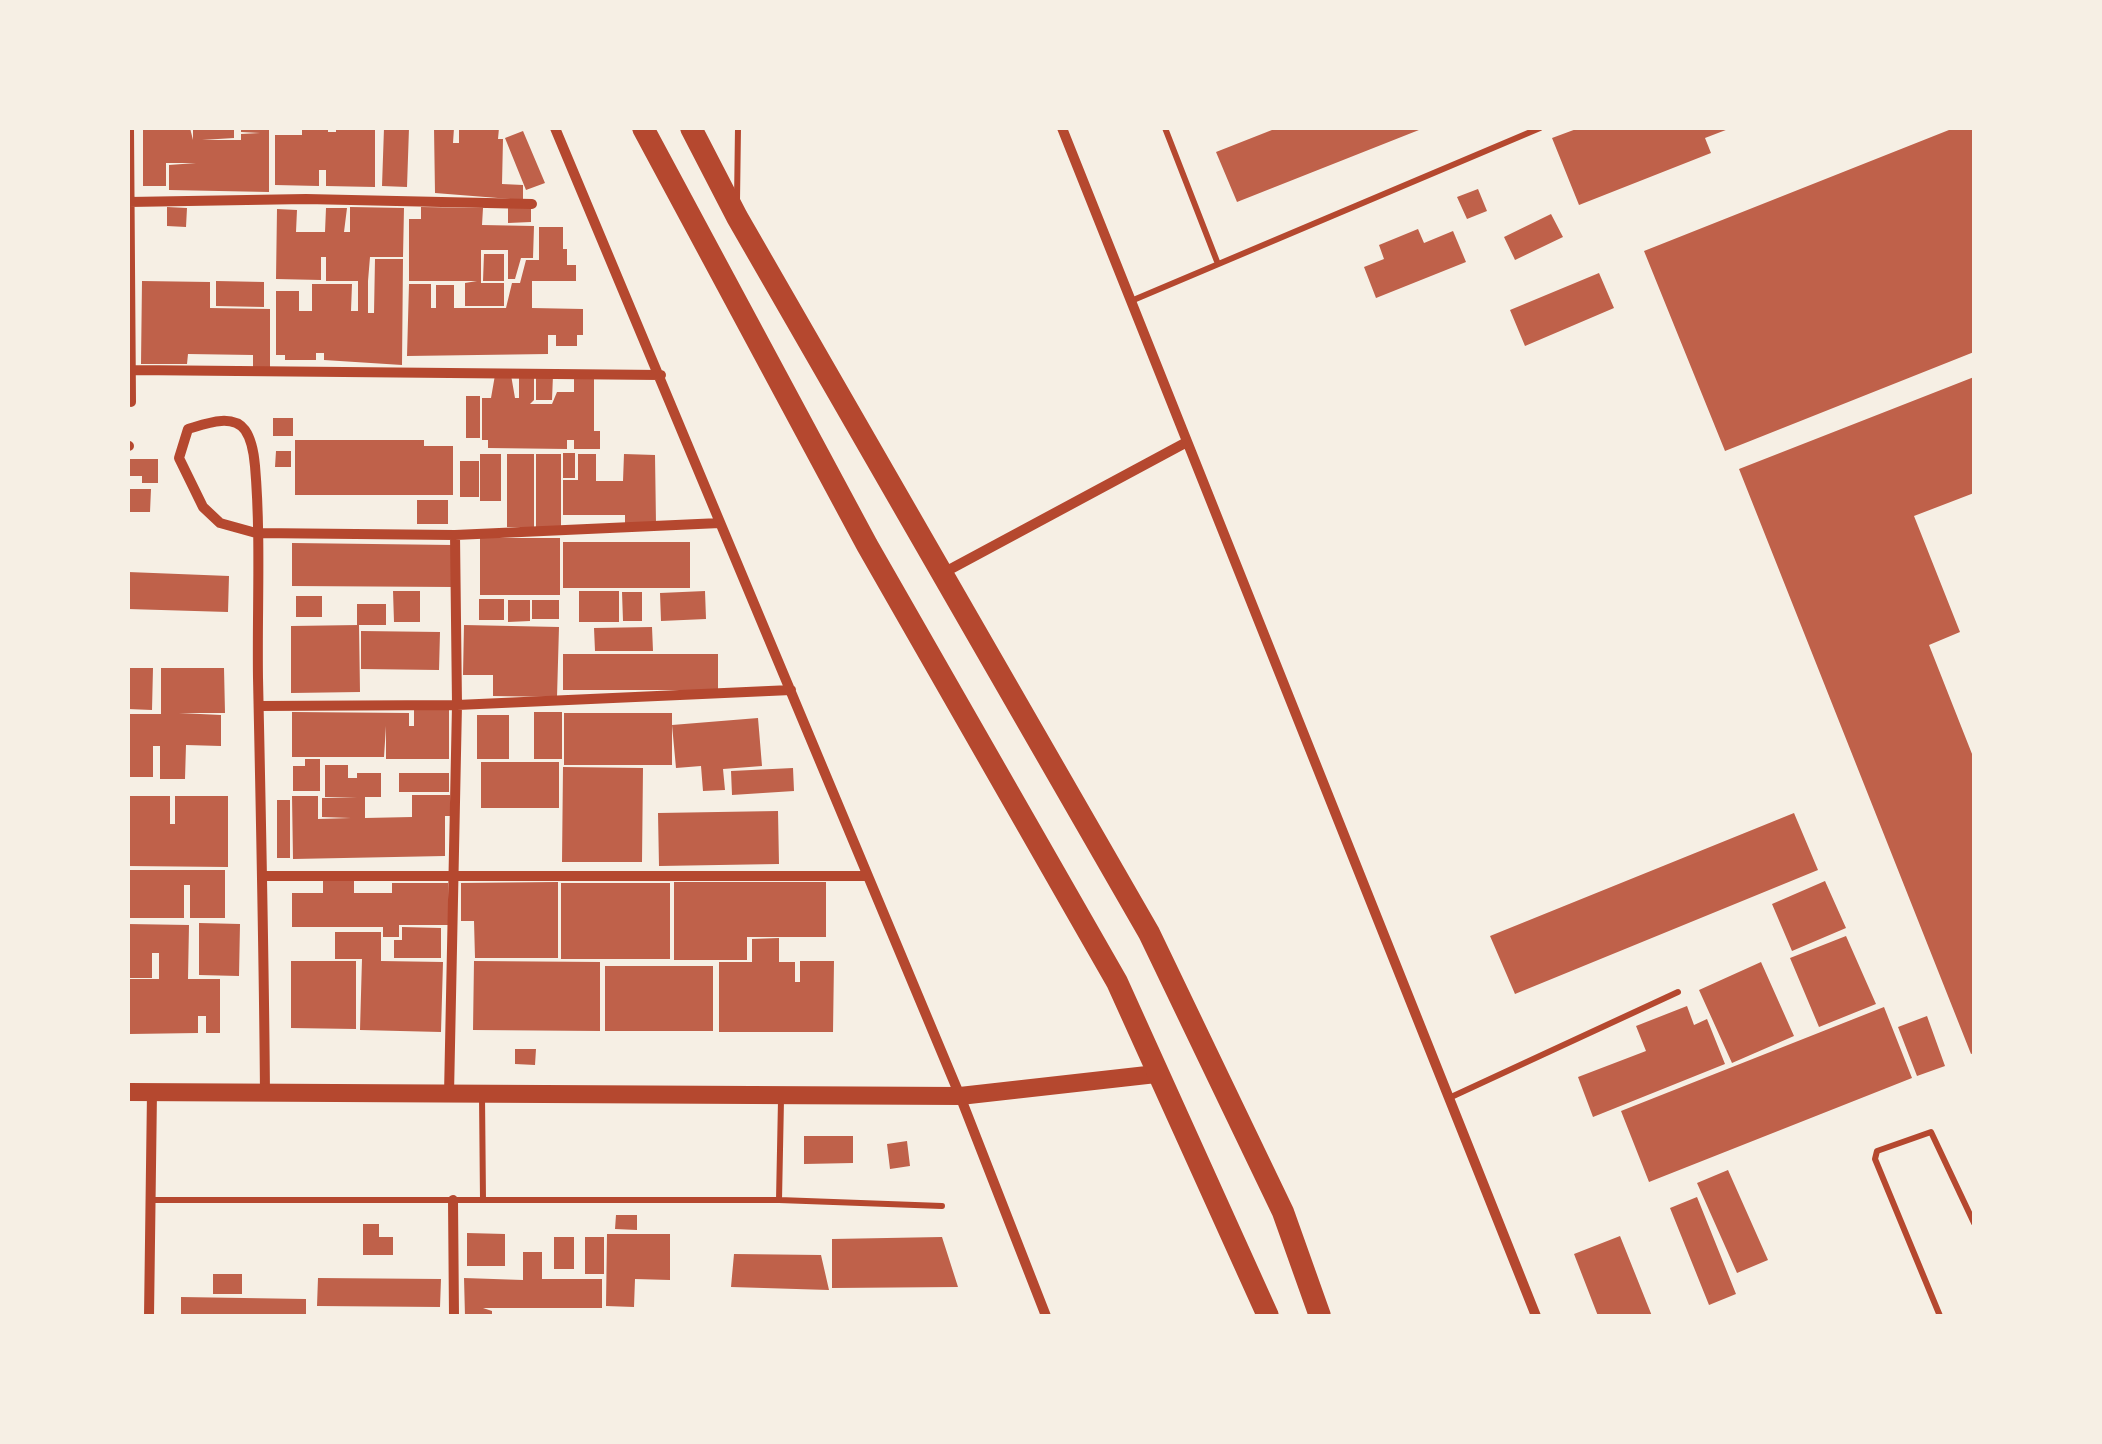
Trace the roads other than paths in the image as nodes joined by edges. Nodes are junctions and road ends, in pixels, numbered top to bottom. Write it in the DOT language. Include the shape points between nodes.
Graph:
graph roads {
  1 [pos="129,128"];
  2 [pos="554,128"];
  3 [pos="643,128"];
  4 [pos="690,128"];
  5 [pos="738,128"];
  6 [pos="1062,128"];
  7 [pos="1164,128"];
  8 [pos="1540,128"];
  9 [pos="129,202"];
  10 [pos="532,204"];
  11 [pos="737,217"];
  12 [pos="1218,264"];
  13 [pos="1130,301"];
  14 [pos="132,370"];
  15 [pos="661,375"];
  16 [pos="131,402"];
  17 [pos="1185,442"];
  18 [pos="720,524"];
  19 [pos="256,533"];
  20 [pos="455,535"];
  21 [pos="945,572"];
  22 [pos="791,690"];
  23 [pos="457,705"];
  24 [pos="259,706"];
  25 [pos="263,876"];
  26 [pos="867,876"];
  27 [pos="452,877"];
  28 [pos="1678,992"];
  29 [pos="1156,1074"];
  30 [pos="128,1092"];
  31 [pos="152,1092"];
  32 [pos="781,1094"];
  33 [pos="482,1095"];
  34 [pos="264,1096"];
  35 [pos="449,1096"];
  36 [pos="960,1096"];
  37 [pos="1448,1098"];
  38 [pos="151,1200"];
  39 [pos="453,1200"];
  40 [pos="483,1200"];
  41 [pos="779,1200"];
  42 [pos="942,1206"];
  43 [pos="1974,1223"];
  44 [pos="149,1316"];
  45 [pos="454,1316"];
  46 [pos="1046,1316"];
  47 [pos="1268,1316"];
  48 [pos="1320,1316"];
  49 [pos="1536,1316"];
  50 [pos="1940,1316"];
  1 -- 9 [label="street"];
  2 -- 15 [label="street"];
  3 -- 29 [label="highway" via="867,546 1117,982"];
  4 -- 11 [label="highway"];
  5 -- 11 [label="lane"];
  6 -- 13 [label="street"];
  7 -- 12 [label="lane"];
  8 -- 12 [label="lane"];
  9 -- 10 [label="street"];
  9 -- 14 [label="street"];
  11 -- 21 [label="highway"];
  12 -- 13 [label="lane"];
  13 -- 17 [label="street"];
  14 -- 15 [label="street"];
  14 -- 16 [label="street"];
  15 -- 18 [label="street"];
  17 -- 21 [label="street"];
  17 -- 37 [label="street"];
  18 -- 20 [label="street"];
  18 -- 22 [label="street"];
  19 -- 19 [label="street" via="256,467 248,432 225,421 188,429 179,458 202,507 220,522"];
  19 -- 20 [label="street"];
  19 -- 24 [label="street"];
  20 -- 23 [label="street"];
  21 -- 48 [label="highway" via="1149,933 1282,1212"];
  22 -- 23 [label="street"];
  22 -- 26 [label="street"];
  23 -- 24 [label="street"];
  23 -- 27 [label="street"];
  24 -- 25 [label="street"];
  25 -- 27 [label="street"];
  25 -- 34 [label="street"];
  26 -- 27 [label="street"];
  26 -- 36 [label="street"];
  27 -- 35 [label="street"];
  28 -- 37 [label="lane"];
  29 -- 36 [label="street"];
  29 -- 47 [label="highway"];
  30 -- 31 [label="street"];
  31 -- 34 [label="street"];
  31 -- 38 [label="street"];
  32 -- 33 [label="street"];
  32 -- 36 [label="street"];
  32 -- 41 [label="lane"];
  33 -- 35 [label="street"];
  33 -- 40 [label="lane"];
  34 -- 35 [label="street"];
  36 -- 46 [label="street"];
  37 -- 49 [label="street"];
  38 -- 39 [label="lane"];
  38 -- 44 [label="street"];
  39 -- 40 [label="lane"];
  39 -- 45 [label="street"];
  40 -- 41 [label="lane"];
  41 -- 42 [label="lane"];
  43 -- 50 [label="lane" via="1931,1132 1877,1151"];
}
